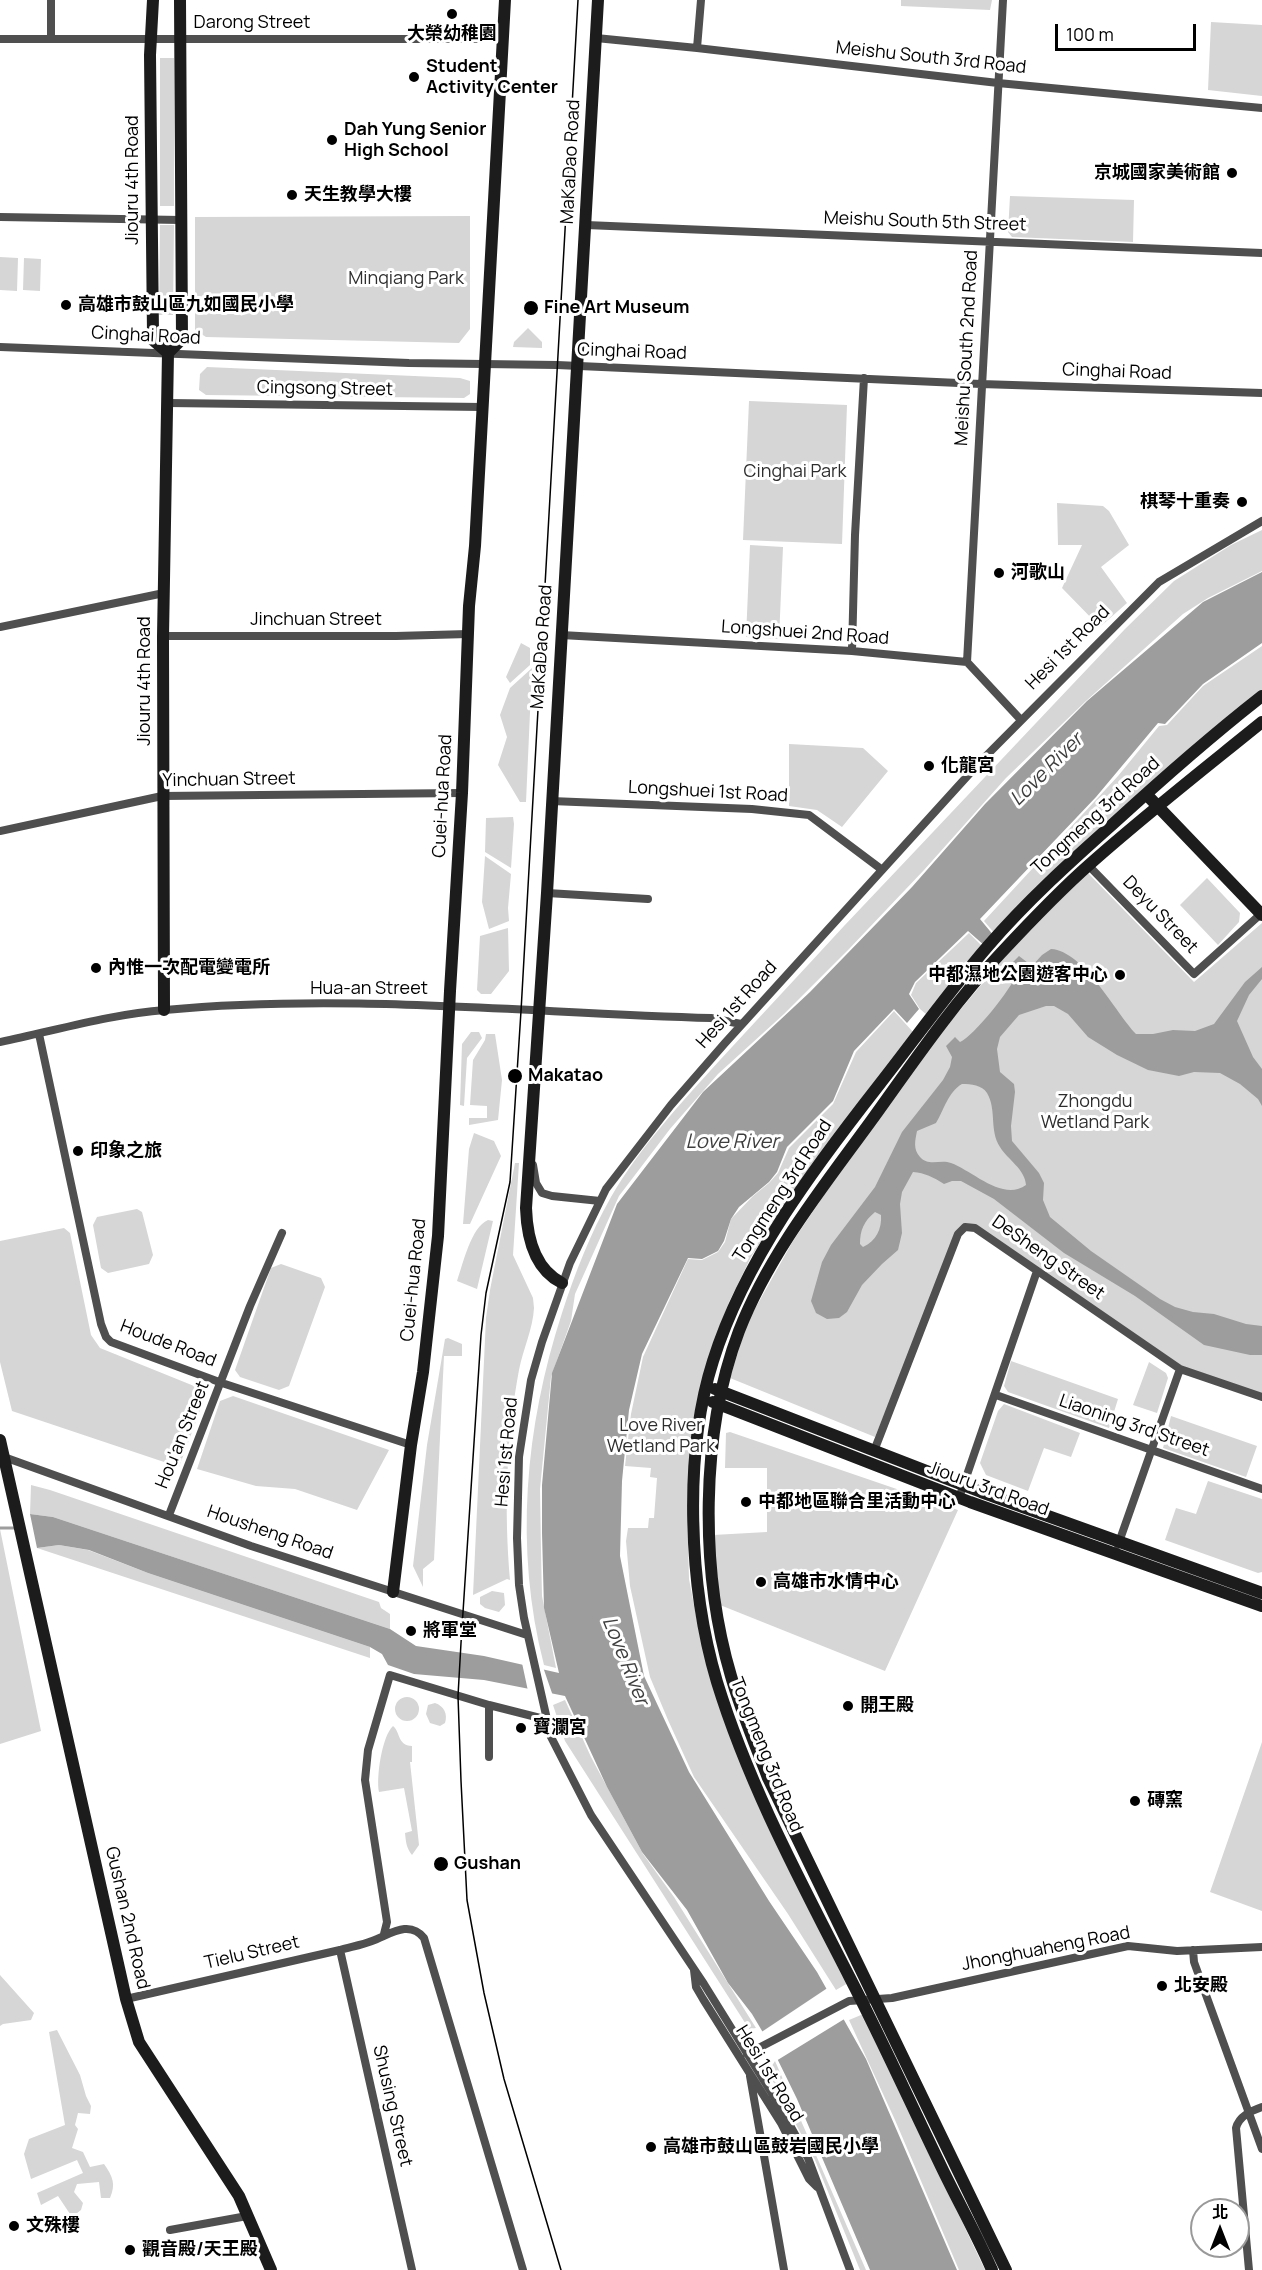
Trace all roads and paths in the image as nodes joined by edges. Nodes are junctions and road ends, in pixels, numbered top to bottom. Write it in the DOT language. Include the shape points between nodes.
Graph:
graph roads {
  1 [pos="51,0"];
  2 [pos="153,0"];
  3 [pos="180,0"];
  4 [pos="505,0"];
  5 [pos="598,0"];
  6 [pos="701,0"];
  7 [pos="1003,0"];
  8 [pos="596,38"];
  9 [pos="0,39"];
  10 [pos="51,39"];
  11 [pos="150,39"];
  12 [pos="179,39"];
  13 [pos="504,39"];
  14 [pos="697,48"];
  15 [pos="998,83"];
  16 [pos="1262,108"];
  17 [pos="0,217"];
  18 [pos="151,220"];
  19 [pos="181,220"];
  20 [pos="586,225"];
  21 [pos="989,242"];
  22 [pos="1262,253"];
  23 [pos="0,347"];
  24 [pos="168,353"];
  25 [pos="485,364"];
  26 [pos="578,366"];
  27 [pos="864,378"];
  28 [pos="981,384"];
  29 [pos="1262,393"];
  30 [pos="168,402"];
  31 [pos="482,407"];
  32 [pos="1262,521"];
  33 [pos="164,593"];
  34 [pos="0,627"];
  35 [pos="468,634"];
  36 [pos="561,635"];
  37 [pos="163,636"];
  38 [pos="852,651"];
  39 [pos="967,662"];
  40 [pos="1262,696"];
  41 [pos="1021,720"];
  42 [pos="1262,722"];
  43 [pos="462,793"];
  44 [pos="1146,794"];
  45 [pos="162,796"];
  46 [pos="551,801"];
  47 [pos="1158,807"];
  48 [pos="0,831"];
  49 [pos="1088,865"];
  50 [pos="881,869"];
  51 [pos="547,893"];
  52 [pos="648,899"];
  53 [pos="1262,914"];
  54 [pos="450,1006"];
  55 [pos="164,1010"];
  56 [pos="540,1012"];
  57 [pos="741,1024"];
  58 [pos="39,1034"];
  59 [pos="0,1042"];
  60 [pos="530,1147"];
  61 [pos="600,1201"];
  62 [pos="282,1233"];
  63 [pos="1037,1271"];
  64 [pos="562,1283"];
  65 [pos="1180,1369"];
  66 [pos="222,1383"];
  67 [pos="704,1392"];
  68 [pos="996,1395"];
  69 [pos="1262,1397"];
  70 [pos="720,1398"];
  71 [pos="0,1440"];
  72 [pos="411,1445"];
  73 [pos="1151,1450"];
  74 [pos="874,1451"];
  75 [pos="4,1457"];
  76 [pos="963,1485"];
  77 [pos="1262,1489"];
  78 [pos="959,1498"];
  79 [pos="694,1499"];
  80 [pos="710,1500"];
  81 [pos="169,1515"];
  82 [pos="1119,1542"];
  83 [pos="1115,1554"];
  84 [pos="393,1592"];
  85 [pos="1262,1593"];
  86 [pos="1262,1606"];
  87 [pos="715,1608"];
  88 [pos="701,1610"];
  89 [pos="527,1635"];
  90 [pos="489,1705"];
  91 [pos="548,1720"];
  92 [pos="489,1757"];
  93 [pos="384,1934"];
  94 [pos="1262,1947"];
  95 [pos="340,1950"];
  96 [pos="1194,1950"];
  97 [pos="694,1969"];
  98 [pos="874,1998"];
  99 [pos="126,1999"];
  100 [pos="855,2000"];
  101 [pos="747,2054"];
  102 [pos="749,2071"];
  103 [pos="1262,2107"];
  104 [pos="772,2109"];
  105 [pos="1249,2112"];
  106 [pos="757,2115"];
  107 [pos="1262,2149"];
  108 [pos="823,2194"];
  109 [pos="247,2216"];
  110 [pos="170,2230"];
  111 [pos="271,2270"];
  112 [pos="412,2270"];
  113 [pos="523,2270"];
  114 [pos="784,2270"];
  115 [pos="850,2270"];
  116 [pos="992,2270"];
  117 [pos="1006,2270"];
  118 [pos="1249,2270"];
  1 -- 10 [label="street"];
  2 -- 11 [label="street, Jiouru 4th Road"];
  3 -- 12 [label="street, Jiouru 4th Road"];
  4 -- 13 [label="street, Cuei-hua Road"];
  5 -- 8 [label="street, MaKaDao Road"];
  6 -- 14 [label="street"];
  7 -- 15 [label="street, Meishu South 2nd Road"];
  8 -- 14 [label="street, Meishu South 3rd Road"];
  8 -- 20 [label="street, MaKaDao Road"];
  9 -- 10 [label="street, Darong Street"];
  10 -- 11 [label="street, Darong Street"];
  11 -- 12 [label="street, Darong Street"];
  11 -- 18 [label="street, Jiouru 4th Road"];
  12 -- 13 [label="street, Darong Street"];
  12 -- 19 [label="street, Jiouru 4th Road"];
  13 -- 25 [label="street, Cuei-hua Road"];
  14 -- 15 [label="street, Meishu South 3rd Road"];
  15 -- 16 [label="street, Meishu South 3rd Road"];
  15 -- 21 [label="street, Meishu South 2nd Road"];
  17 -- 18 [label="street"];
  18 -- 19 [label="street"];
  18 -- 24 [label="street, Jiouru 4th Road" via="153,340"];
  19 -- 24 [label="street, Jiouru 4th Road" via="182,339"];
  20 -- 21 [label="street, Meishu South 5th Street"];
  20 -- 26 [label="street, MaKaDao Road"];
  21 -- 22 [label="street, Meishu South 5th Street"];
  21 -- 28 [label="street, Meishu South 2nd Road"];
  23 -- 24 [label="street, Cinghai Road"];
  24 -- 25 [label="street, Cinghai Road"];
  24 -- 30 [label="street, Jiouru 4th Road"];
  25 -- 26 [label="street, Cinghai Road"];
  25 -- 31 [label="street, Cuei-hua Road"];
  26 -- 27 [label="street, Cinghai Road"];
  26 -- 36 [label="street, MaKaDao Road"];
  27 -- 28 [label="street, Cinghai Road"];
  27 -- 38 [label="street"];
  28 -- 29 [label="street, Cinghai Road"];
  28 -- 39 [label="street, Meishu South 2nd Road"];
  30 -- 31 [label="street, Cingsong Street"];
  30 -- 33 [label="street, Jiouru 4th Road"];
  31 -- 35 [label="street, Cuei-hua Road"];
  32 -- 41 [label="street, Hesi 1st Road" via="1159,582"];
  33 -- 34 [label="street"];
  33 -- 37 [label="street, Jiouru 4th Road"];
  35 -- 37 [label="street, Jinchuan Street"];
  35 -- 43 [label="street, Cuei-hua Road"];
  36 -- 38 [label="street, Longshuei 2nd Road"];
  36 -- 46 [label="street, MaKaDao Road"];
  37 -- 45 [label="street, Jiouru 4th Road"];
  38 -- 39 [label="street, Longshuei 2nd Road"];
  39 -- 41 [label="street"];
  40 -- 44 [label="street, Tongmeng 3rd Road"];
  41 -- 50 [label="street, Hesi 1st Road"];
  42 -- 47 [label="street, Tongmeng 3rd Road"];
  43 -- 45 [label="street, Yinchuan Street"];
  43 -- 54 [label="street, Cuei-hua Road"];
  44 -- 47 [label="street"];
  44 -- 67 [label="street, Tongmeng 3rd Road" via="1046,884 987,946 846,1127 748,1278 725,1326"];
  45 -- 48 [label="street, Yinchuan Street"];
  45 -- 55 [label="street, Jiouru 4th Road"];
  46 -- 50 [label="street, Longshuei 1st Road" via="809,815"];
  46 -- 51 [label="street, MaKaDao Road"];
  47 -- 49 [label="street, Tongmeng 3rd Road"];
  47 -- 53 [label="street"];
  49 -- 53 [label="street, Deyu Street" via="1194,974"];
  49 -- 70 [label="street, Tongmeng 3rd Road" via="998,956 929,1040 791,1233 740,1330"];
  50 -- 57 [label="street, Hesi 1st Road"];
  51 -- 52 [label="street"];
  51 -- 56 [label="street, MaKaDao Road"];
  54 -- 55 [label="street, Hua-an Street" via="281,1005"];
  54 -- 56 [label="street, Hua-an Street"];
  54 -- 72 [label="street, Cuei-hua Road" via="438,1236"];
  55 -- 58 [label="street, Hua-an Street"];
  56 -- 57 [label="street, Hua-an Street" via="711,1018"];
  56 -- 60 [label="street, MaKaDao Road"];
  57 -- 61 [label="street, Hesi 1st Road" via="671,1105"];
  58 -- 59 [label="street, Hua-an Street"];
  58 -- 66 [label="street, Houde Road" via="103,1330 118,1346"];
  60 -- 61 [label="street" via="536,1183 542,1193"];
  60 -- 64 [label="street, MaKaDao Road" via="528,1238 546,1273"];
  61 -- 64 [label="street, Hesi 1st Road"];
  62 -- 66 [label="street, Hou'an Street"];
  63 -- 65 [label="street, DeSheng Street"];
  63 -- 68 [label="street"];
  63 -- 74 [label="street, DeSheng Street" via="975,1228 965,1227 958,1234"];
  64 -- 89 [label="street, Hesi 1st Road" via="531,1380 519,1457 519,1585"];
  65 -- 69 [label="street, DeSheng Street"];
  65 -- 73 [label="street"];
  66 -- 72 [label="street, Houde Road"];
  66 -- 81 [label="street, Hou'an Street"];
  67 -- 70 [label="street, Jiouru 3rd Road"];
  67 -- 79 [label="street, Tongmeng 3rd Road"];
  68 -- 73 [label="street, Liaoning 3rd Street"];
  68 -- 76 [label="street"];
  70 -- 74 [label="street, Jiouru 3rd Road"];
  70 -- 78 [label="street, Jiouru 3rd Road"];
  70 -- 80 [label="street, Tongmeng 3rd Road"];
  71 -- 75 [label="street"];
  72 -- 84 [label="street, Cuei-hua Road"];
  73 -- 77 [label="street, Liaoning 3rd Street"];
  73 -- 82 [label="street"];
  74 -- 76 [label="street, Jiouru 3rd Road"];
  75 -- 81 [label="street, Housheng Road"];
  75 -- 99 [label="street, Gushan 2nd Road"];
  76 -- 78 [label="street"];
  76 -- 82 [label="street, Jiouru 3rd Road"];
  78 -- 83 [label="street, Jiouru 3rd Road"];
  79 -- 80 [label="street"];
  79 -- 88 [label="street, Tongmeng 3rd Road"];
  80 -- 87 [label="street, Tongmeng 3rd Road" via="709,1548"];
  81 -- 84 [label="street, Housheng Road"];
  82 -- 83 [label="street"];
  82 -- 85 [label="street, Jiouru 3rd Road"];
  83 -- 86 [label="street, Jiouru 3rd Road"];
  84 -- 89 [label="street, Housheng Road"];
  87 -- 88 [label="street"];
  87 -- 98 [label="street, Tongmeng 3rd Road" via="730,1673 768,1778"];
  88 -- 100 [label="street, Tongmeng 3rd Road" via="716,1679 754,1779"];
  89 -- 91 [label="street, Hesi 1st Road"];
  90 -- 91 [label="street"];
  90 -- 92 [label="street"];
  90 -- 93 [label="street" via="390,1675 365,1772 387,1922"];
  91 -- 97 [label="street, Hesi 1st Road" via="558,1753 591,1815"];
  93 -- 95 [label="street, Tielu Street" via="374,1941"];
  93 -- 113 [label="street, Tielu Street" via="408,1928 424,1938"];
  94 -- 96 [label="street, Jhonghuaheng Road"];
  95 -- 99 [label="street, Tielu Street"];
  95 -- 112 [label="street, Shusing Street"];
  96 -- 98 [label="street, Jhonghuaheng Road" via="1128,1946 892,1998"];
  96 -- 105 [label="street" via="1194,1962"];
  97 -- 101 [label="street, Hesi 1st Road"];
  97 -- 102 [label="street, Hesi 1st Road" via="700,1993"];
  98 -- 100 [label="street, Jhonghuaheng Road"];
  98 -- 117 [label="street, Tongmeng 3rd Road"];
  99 -- 109 [label="street, Gushan 2nd Road" via="139,2042"];
  100 -- 101 [label="street"];
  100 -- 116 [label="street, Tongmeng 3rd Road"];
  101 -- 108 [label="street, Hesi 1st Road" via="808,2158"];
  102 -- 104 [label="street, Hesi 1st Road"];
  102 -- 106 [label="street"];
  103 -- 105 [label="street"];
  104 -- 106 [label="street"];
  104 -- 108 [label="street, Hesi 1st Road" via="809,2179"];
  105 -- 107 [label="street"];
  105 -- 118 [label="street" via="1236,2128"];
  106 -- 114 [label="street"];
  108 -- 115 [label="street, Hesi 1st Road"];
  109 -- 110 [label="street"];
  109 -- 111 [label="street, Gushan 2nd Road"];
}
